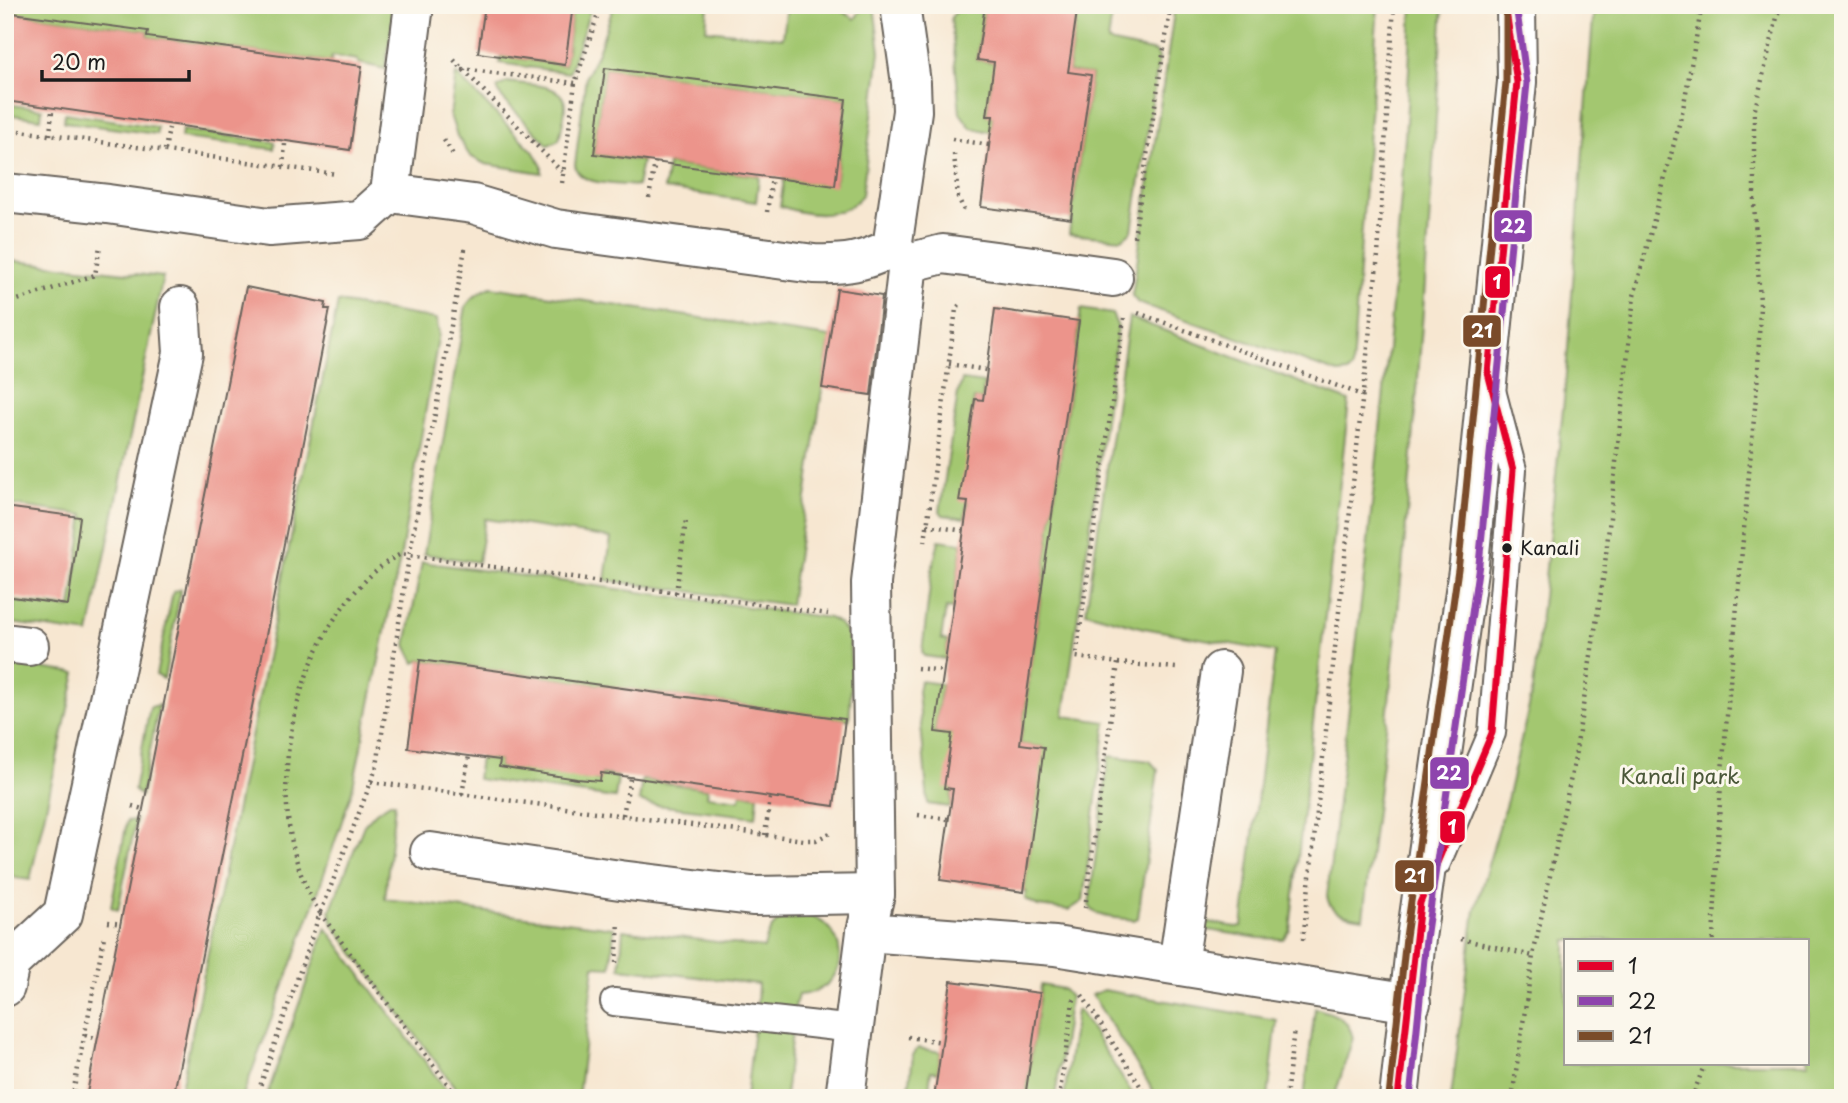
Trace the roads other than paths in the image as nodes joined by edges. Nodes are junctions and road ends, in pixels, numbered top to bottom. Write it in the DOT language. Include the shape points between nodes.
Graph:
graph roads {
  1 [pos="414,5"];
  2 [pos="900,5"];
  3 [pos="1505,5"];
  4 [pos="1516,5"];
  5 [pos="1526,5"];
  6 [pos="1517,82"];
  7 [pos="391,183"];
  8 [pos="5,193"];
  9 [pos="900,256"];
  10 [pos="1125,286"];
  11 [pos="180,307"];
  12 [pos="1221,671"];
  13 [pos="430,852"];
  14 [pos="875,894"];
  15 [pos="866,932"];
  16 [pos="1178,965"];
  17 [pos="5,987"];
  18 [pos="614,1002"];
  19 [pos="1410,1003"];
  20 [pos="854,1029"];
  21 [pos="1399,1097"];
  22 [pos="845,1098"];
  1 -- 7 [label="street"];
  2 -- 9 [label="street" via="912,111"];
  3 -- 6 [label="street"];
  4 -- 6 [label="street"];
  5 -- 6 [label="street"];
  6 -- 19 [label="street" via="1469,563"];
  7 -- 8 [label="street" via="360,220 269,227"];
  7 -- 9 [label="street" via="556,229 814,264 843,265"];
  9 -- 10 [label="street" via="943,254"];
  9 -- 14 [label="street" via="871,583"];
  11 -- 17 [label="street" via="183,353 63,914 10,963"];
  12 -- 16 [label="street"];
  13 -- 14 [label="street" via="752,897"];
  14 -- 15 [label="street"];
  15 -- 16 [label="street" via="1055,946"];
  15 -- 20 [label="street"];
  16 -- 19 [label="street"];
  18 -- 20 [label="lane"];
  19 -- 21 [label="street"];
  20 -- 22 [label="street"];
}
